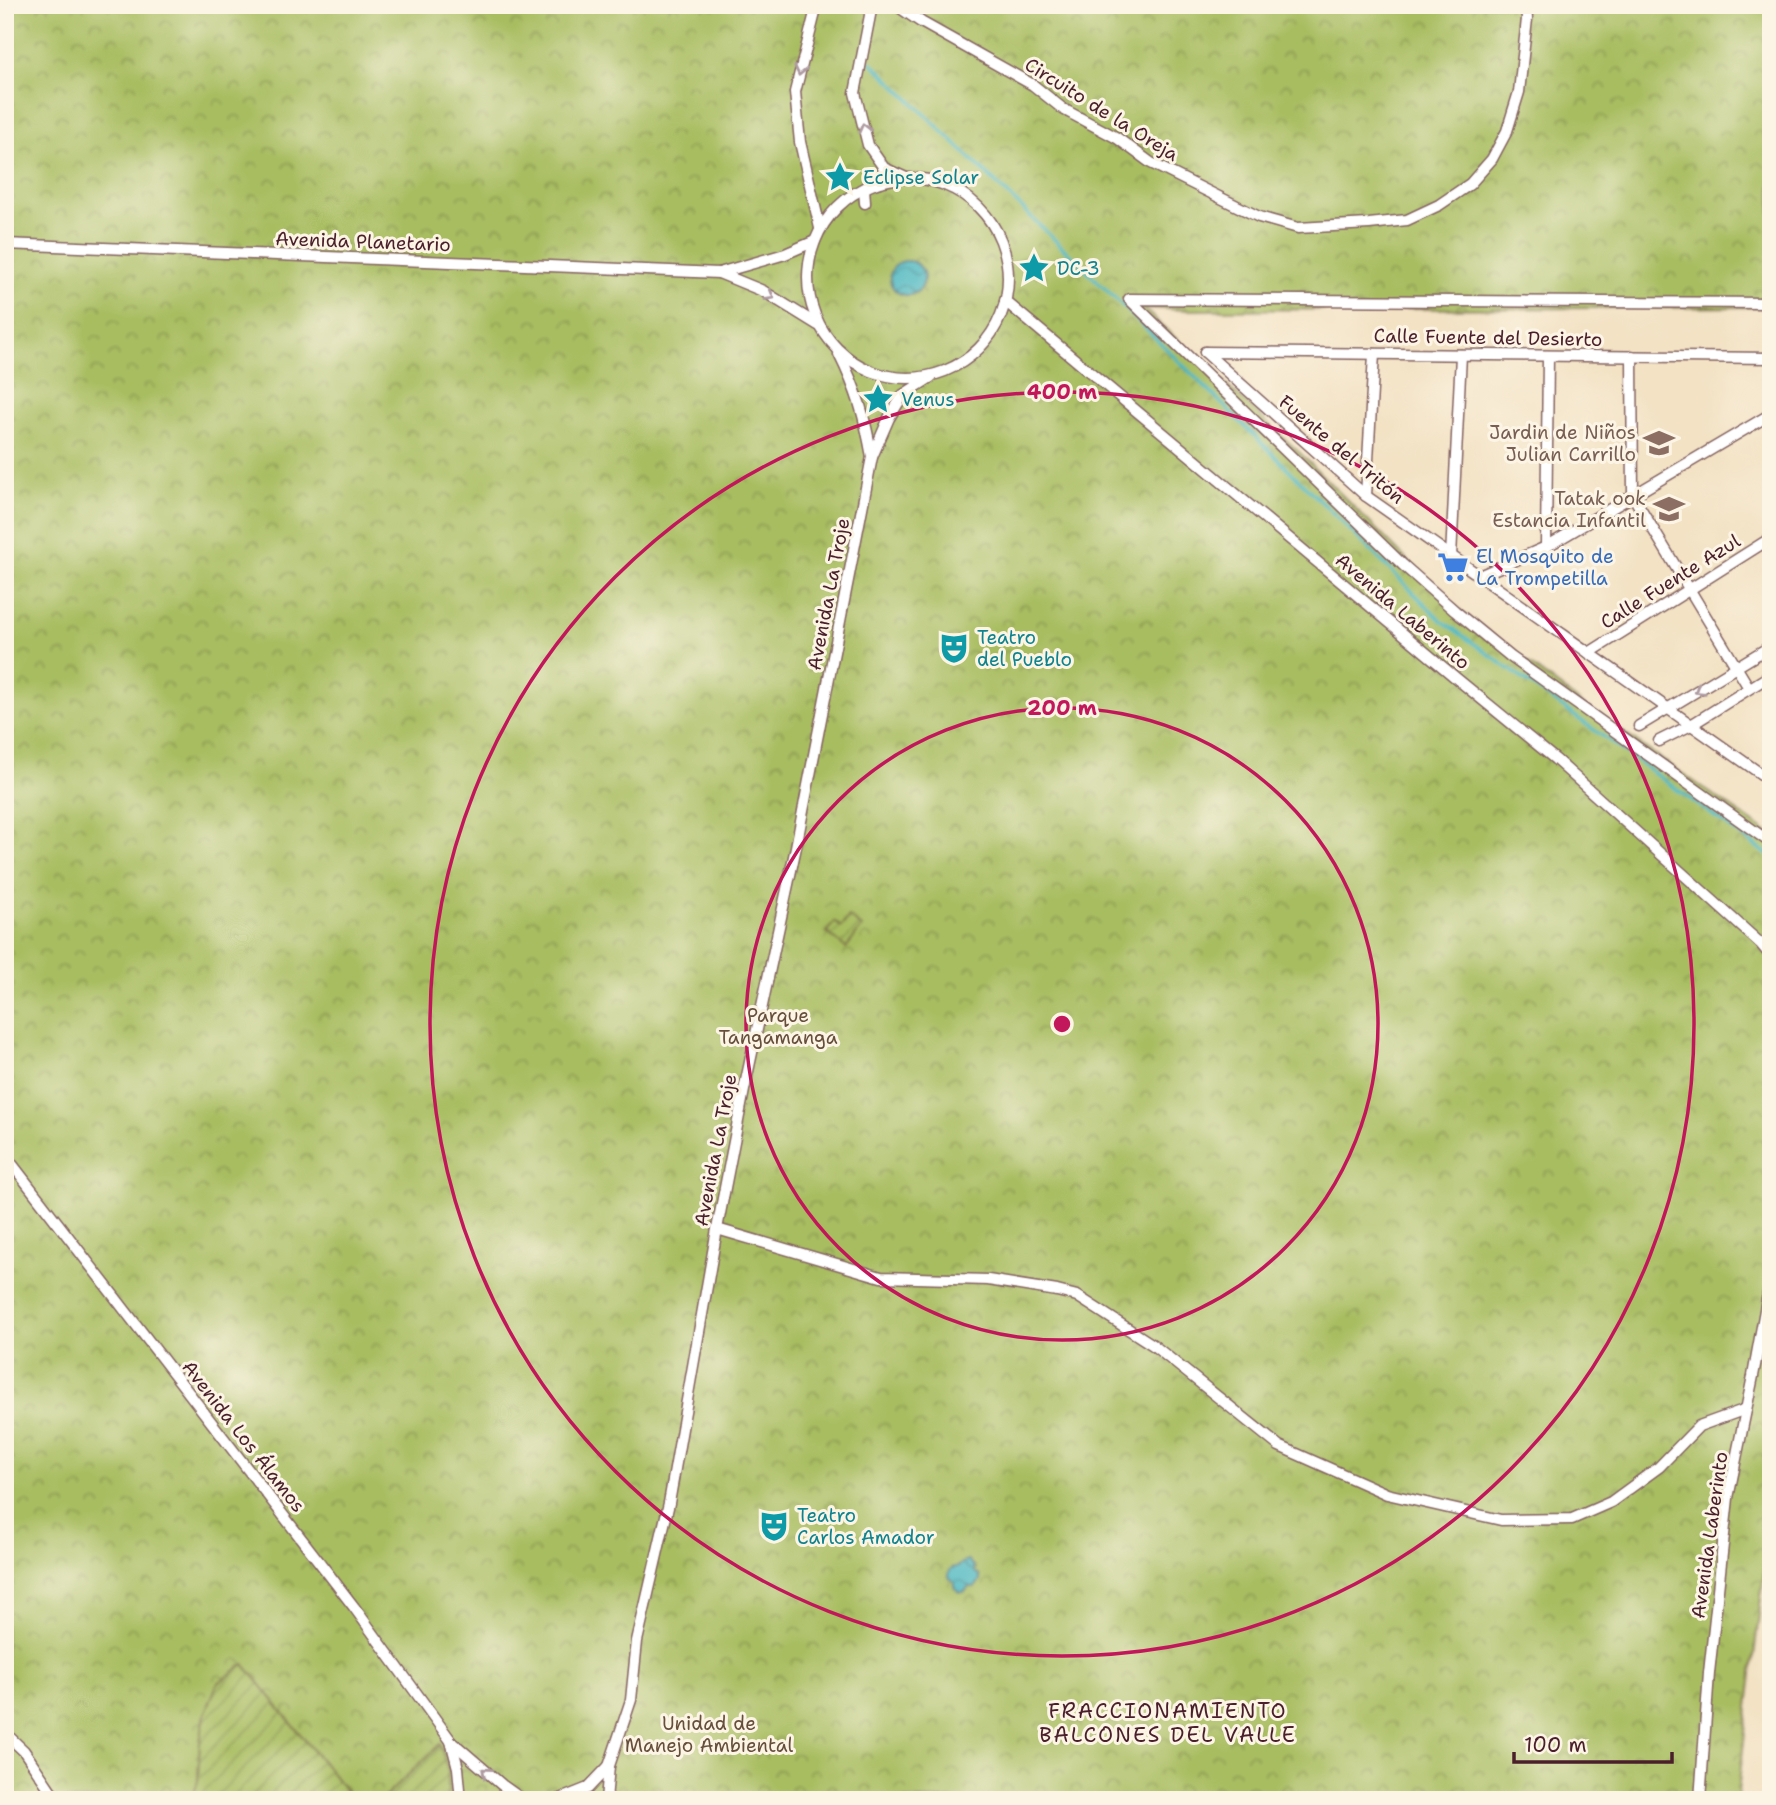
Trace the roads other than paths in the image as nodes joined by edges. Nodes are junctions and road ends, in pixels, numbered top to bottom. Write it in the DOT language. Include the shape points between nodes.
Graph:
graph roads {
  1 [pos="817,5"];
  2 [pos="873,5"];
  3 [pos="896,5"];
  4 [pos="1526,5"];
  5 [pos="904,177"];
  6 [pos="864,188"];
  7 [pos="865,203"];
  8 [pos="820,228"];
  9 [pos="815,241"];
  10 [pos="5,244"];
  11 [pos="719,273"];
  12 [pos="1005,301"];
  13 [pos="1771,303"];
  14 [pos="818,325"];
  15 [pos="839,352"];
  16 [pos="1205,352"];
  17 [pos="1374,354"];
  18 [pos="1461,355"];
  19 [pos="1548,356"];
  20 [pos="1632,356"];
  21 [pos="1771,358"];
  22 [pos="931,377"];
  23 [pos="1771,414"];
  24 [pos="872,457"];
  25 [pos="1366,496"];
  26 [pos="1633,496"];
  27 [pos="1771,538"];
  28 [pos="1546,547"];
  29 [pos="1451,557"];
  30 [pos="1479,576"];
  31 [pos="1688,590"];
  32 [pos="1771,646"];
  33 [pos="1589,653"];
  34 [pos="1735,667"];
  35 [pos="1771,675"];
  36 [pos="1749,688"];
  37 [pos="1668,709"];
  38 [pos="1691,725"];
  39 [pos="1639,726"];
  40 [pos="1658,741"];
  41 [pos="1771,781"];
  42 [pos="1771,843"];
  43 [pos="1766,944"];
  44 [pos="1771,956"];
  45 [pos="5,1155"];
  46 [pos="717,1229"];
  47 [pos="1771,1277"];
  48 [pos="1746,1409"];
  49 [pos="5,1732"];
  50 [pos="451,1741"];
  51 [pos="609,1766"];
  52 [pos="57,1800"];
  53 [pos="461,1800"];
  54 [pos="523,1800"];
  55 [pos="558,1800"];
  56 [pos="606,1800"];
  57 [pos="1700,1800"];
  1 -- 8 [label="street, one-way" via="795,92 800,142"];
  5 -- 2 [label="street, one-way" via="884,169 868,145 855,93"];
  3 -- 4 [label="street, Circuito de la Oreja" via="1033,85 1151,163 1259,217 1298,228 1407,220 1470,184 1492,159 1507,131 1519,92"];
  5 -- 6 [label="street"];
  5 -- 12 [label="street" via="938,182 968,197 991,220 1005,250 1009,282"];
  6 -- 7 [label="street"];
  6 -- 8 [label="street" via="842,202"];
  8 -- 9 [label="street"];
  9 -- 11 [label="street, Avenida Planetario"];
  9 -- 14 [label="street" via="808,259 807,293"];
  10 -- 11 [label="street, Avenida Planetario"];
  11 -- 14 [label="street, Avenida Planetario, one-way" via="763,291"];
  12 -- 22 [label="street" via="1003,314 986,343 961,364"];
  12 -- 43 [label="street, Avenida Laberinto" via="1555,759"];
  13 -- 42 [label="street" via="1129,299 1455,611 1511,657"];
  14 -- 15 [label="street"];
  15 -- 22 [label="street" via="866,370 898,379"];
  15 -- 24 [label="street, Avenida La Troje" via="866,419"];
  16 -- 17 [label="street, Calle Fuente del Desierto"];
  16 -- 25 [label="street, Fuente del Tritón"];
  17 -- 18 [label="street, Calle Fuente del Desierto"];
  17 -- 25 [label="street"];
  18 -- 19 [label="street, Calle Fuente del Desierto"];
  18 -- 29 [label="street"];
  19 -- 20 [label="street, Calle Fuente del Desierto"];
  19 -- 28 [label="street"];
  20 -- 21 [label="street, Calle Fuente del Desierto"];
  20 -- 26 [label="street"];
  22 -- 24 [label="street, Avenida La Troje" via="902,394"];
  23 -- 26 [label="street"];
  24 -- 46 [label="street, Avenida La Troje"];
  25 -- 29 [label="street, Fuente del Tritón"];
  26 -- 28 [label="street"];
  26 -- 31 [label="street"];
  27 -- 31 [label="street, Calle Fuente Azul"];
  28 -- 30 [label="street"];
  29 -- 30 [label="street, Fuente del Tritón"];
  30 -- 33 [label="street, Fuente del Tritón"];
  31 -- 33 [label="street, Calle Fuente Azul"];
  31 -- 34 [label="street"];
  32 -- 34 [label="street"];
  33 -- 37 [label="street, Fuente del Tritón"];
  34 -- 36 [label="street"];
  34 -- 37 [label="street, one-way"];
  35 -- 36 [label="street"];
  36 -- 38 [label="street"];
  37 -- 38 [label="street, Fuente del Tritón"];
  37 -- 39 [label="street"];
  38 -- 40 [label="street"];
  38 -- 41 [label="street, Fuente del Tritón"];
  43 -- 44 [label="street, Avenida Laberinto"];
  45 -- 50 [label="street, Avenida Los Álamos" via="354,1607"];
  46 -- 48 [label="street" via="881,1277 988,1280 1077,1296 1153,1345 1279,1446 1387,1494 1501,1520 1572,1519 1612,1502 1659,1467 1699,1426"];
  46 -- 51 [label="street, Avenida La Troje" via="669,1503 637,1641 631,1700"];
  47 -- 48 [label="street, Avenida Laberinto"];
  48 -- 57 [label="street, Avenida Laberinto" via="1728,1498"];
  49 -- 52 [label="street" via="24,1751"];
  50 -- 53 [label="street, Avenida Los Álamos"];
  54 -- 50 [label="street, Avenida Los Álamos, one-way"];
  51 -- 55 [label="street, Avenida La Troje" via="588,1788"];
  51 -- 56 [label="street, Avenida La Troje"];
}
